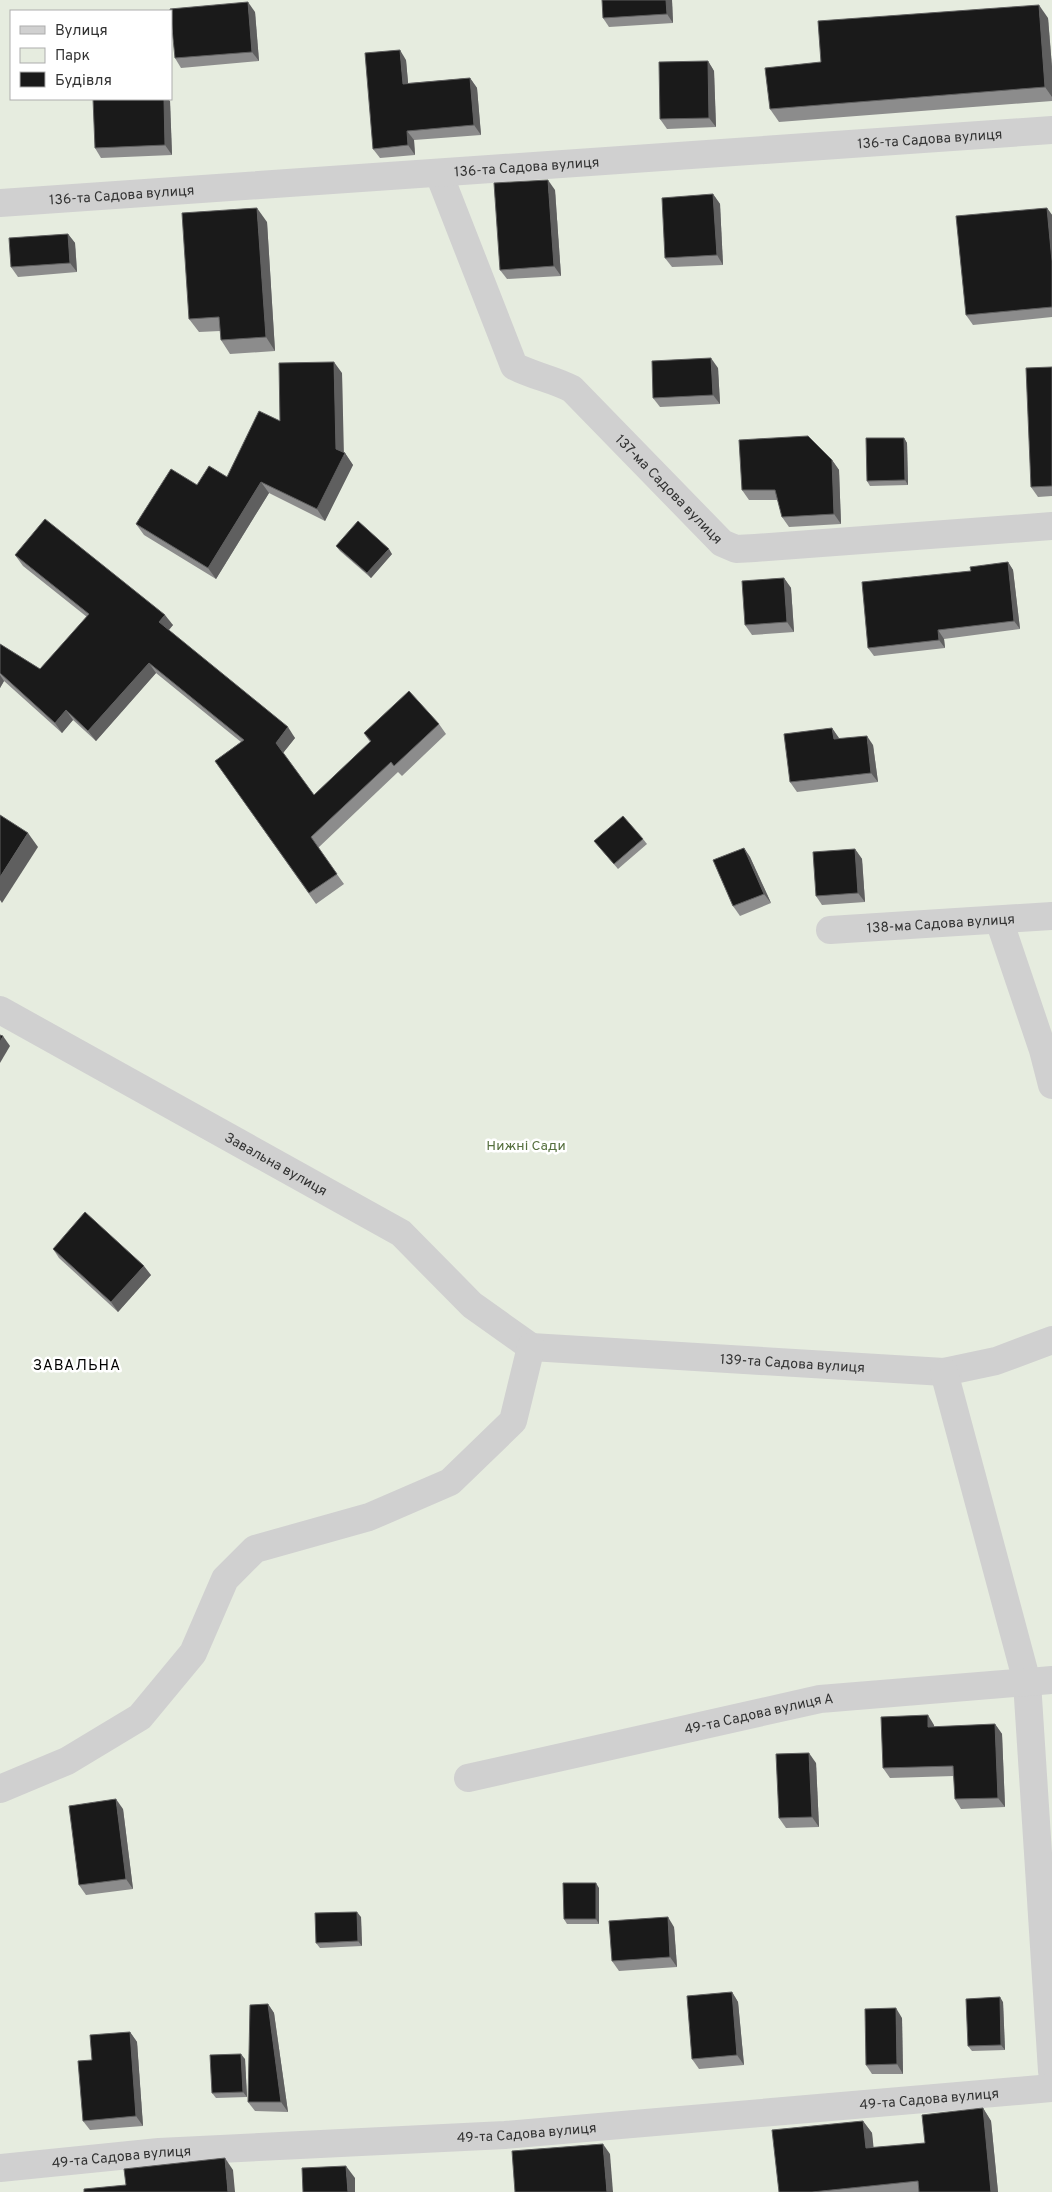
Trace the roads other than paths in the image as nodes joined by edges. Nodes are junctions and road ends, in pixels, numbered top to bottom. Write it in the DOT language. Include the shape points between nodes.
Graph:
graph roads {
  1 [pos="1052,130"];
  2 [pos="439,174"];
  3 [pos="0,203"];
  4 [pos="1052,526"];
  5 [pos="1052,916"];
  6 [pos="999,920"];
  7 [pos="830,930"];
  8 [pos="0,1010"];
  9 [pos="1052,1085"];
  10 [pos="1052,1340"];
  11 [pos="530,1347"];
  12 [pos="944,1372"];
  13 [pos="1040,1681"];
  14 [pos="468,1778"];
  15 [pos="0,1789"];
  16 [pos="1052,2071"];
  17 [pos="1052,2088"];
  18 [pos="0,2168"];
  1 -- 2 [label="street, 136-та Садова вулиця"];
  2 -- 3 [label="street, 136-та Садова вулиця"];
  2 -- 4 [label="street, 137-ма Садова вулиця" via="514,366 572,389 722,543 736,549"];
  5 -- 6 [label="street, 138-ма Садова вулиця"];
  6 -- 7 [label="street, 138-ма Садова вулиця"];
  6 -- 9 [label="street"];
  8 -- 11 [label="street, Завальна вулиця" via="401,1233 472,1305"];
  10 -- 12 [label="street, 139-та Садова вулиця" via="996,1361"];
  11 -- 12 [label="street, 139-та Садова вулиця"];
  11 -- 15 [label="street" via="513,1421 450,1482 369,1517 256,1549 225,1579 193,1653 140,1717 67,1761"];
  12 -- 13 [label="street"];
  13 -- 14 [label="street, 49-та Садова вулиця А" via="820,1699"];
  13 -- 16 [label="street"];
  17 -- 18 [label="street, 49-та Садова вулиця" via="505,2135 159,2152"];
}
